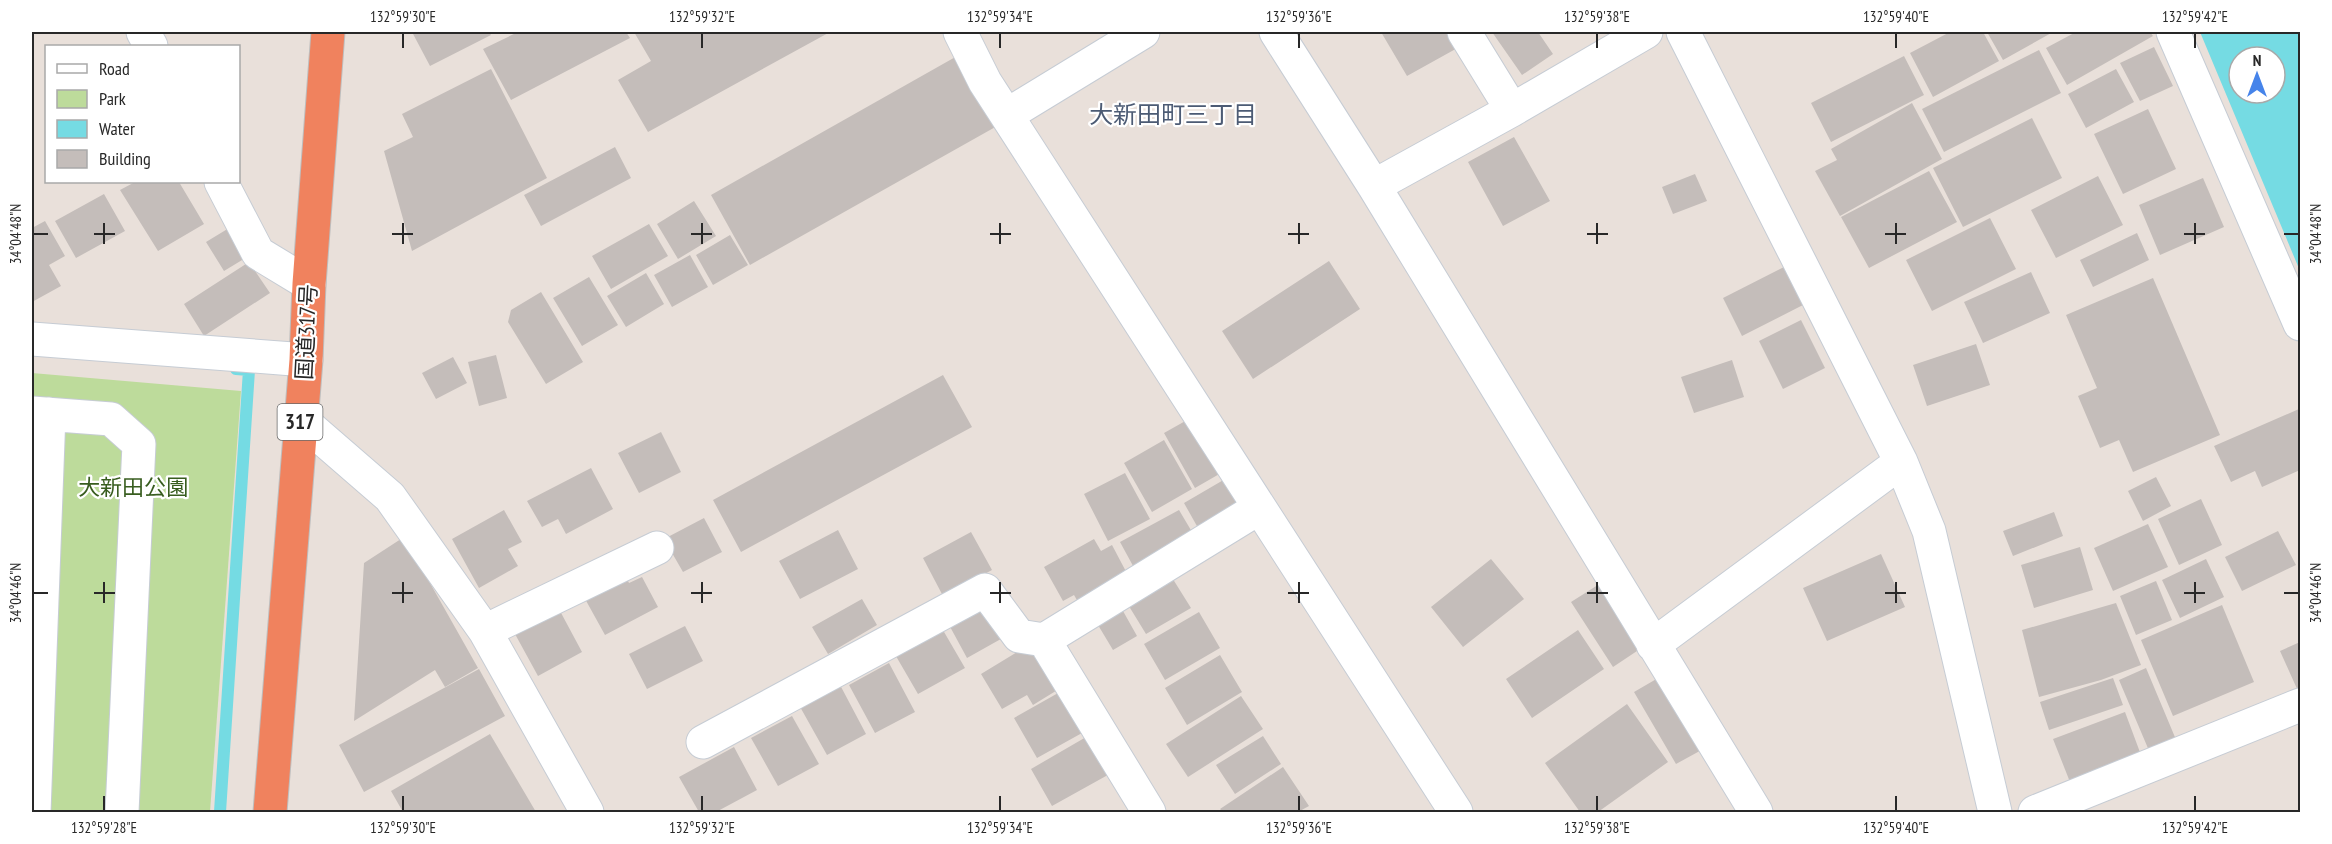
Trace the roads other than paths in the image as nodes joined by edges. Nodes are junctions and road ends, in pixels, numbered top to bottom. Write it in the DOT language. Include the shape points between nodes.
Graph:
graph roads {
  1 [pos="328,32"];
  2 [pos="960,32"];
  3 [pos="1143,32"];
  4 [pos="1276,32"];
  5 [pos="1464,32"];
  6 [pos="1646,32"];
  7 [pos="1683,32"];
  8 [pos="2173,32"];
  9 [pos="1512,110"];
  10 [pos="1007,115"];
  11 [pos="222,183"];
  12 [pos="1374,186"];
  13 [pos="309,284"];
  14 [pos="2301,324"];
  15 [pos="32,339"];
  16 [pos="306,360"];
  17 [pos="40,414"];
  18 [pos="300,419"];
  19 [pos="1901,462"];
  20 [pos="1259,508"];
  21 [pos="657,548"];
  22 [pos="485,631"];
  23 [pos="36,640"];
  24 [pos="1044,640"];
  25 [pos="1653,645"];
  26 [pos="2301,705"];
  27 [pos="702,742"];
  28 [pos="34,813"];
  29 [pos="122,813"];
  30 [pos="270,813"];
  31 [pos="587,813"];
  32 [pos="1149,813"];
  33 [pos="1456,813"];
  34 [pos="1756,813"];
  35 [pos="1995,813"];
  36 [pos="2036,813"];
  1 -- 13 [label="highway, 国道317号 / 317"];
  2 -- 10 [label="street"];
  3 -- 10 [label="street"];
  4 -- 12 [label="street"];
  5 -- 9 [label="street"];
  6 -- 9 [label="street"];
  7 -- 19 [label="street"];
  8 -- 14 [label="street"];
  9 -- 12 [label="street"];
  10 -- 20 [label="street"];
  11 -- 13 [label="street" via="258,253"];
  12 -- 25 [label="street"];
  13 -- 16 [label="highway, 国道317号 / 317"];
  15 -- 16 [label="street"];
  16 -- 18 [label="highway, 国道317号 / 317"];
  17 -- 23 [label="street"];
  17 -- 29 [label="street" via="111,419 139,444"];
  18 -- 22 [label="street" via="390,497"];
  18 -- 30 [label="highway, 国道317号 / 317"];
  19 -- 25 [label="street"];
  19 -- 35 [label="street" via="1929,531"];
  20 -- 24 [label="street"];
  20 -- 33 [label="street"];
  21 -- 22 [label="street"];
  22 -- 31 [label="street"];
  23 -- 28 [label="street"];
  24 -- 27 [label="street" via="1018,636 985,590"];
  24 -- 32 [label="street"];
  25 -- 34 [label="street"];
  26 -- 36 [label="street"];
}
